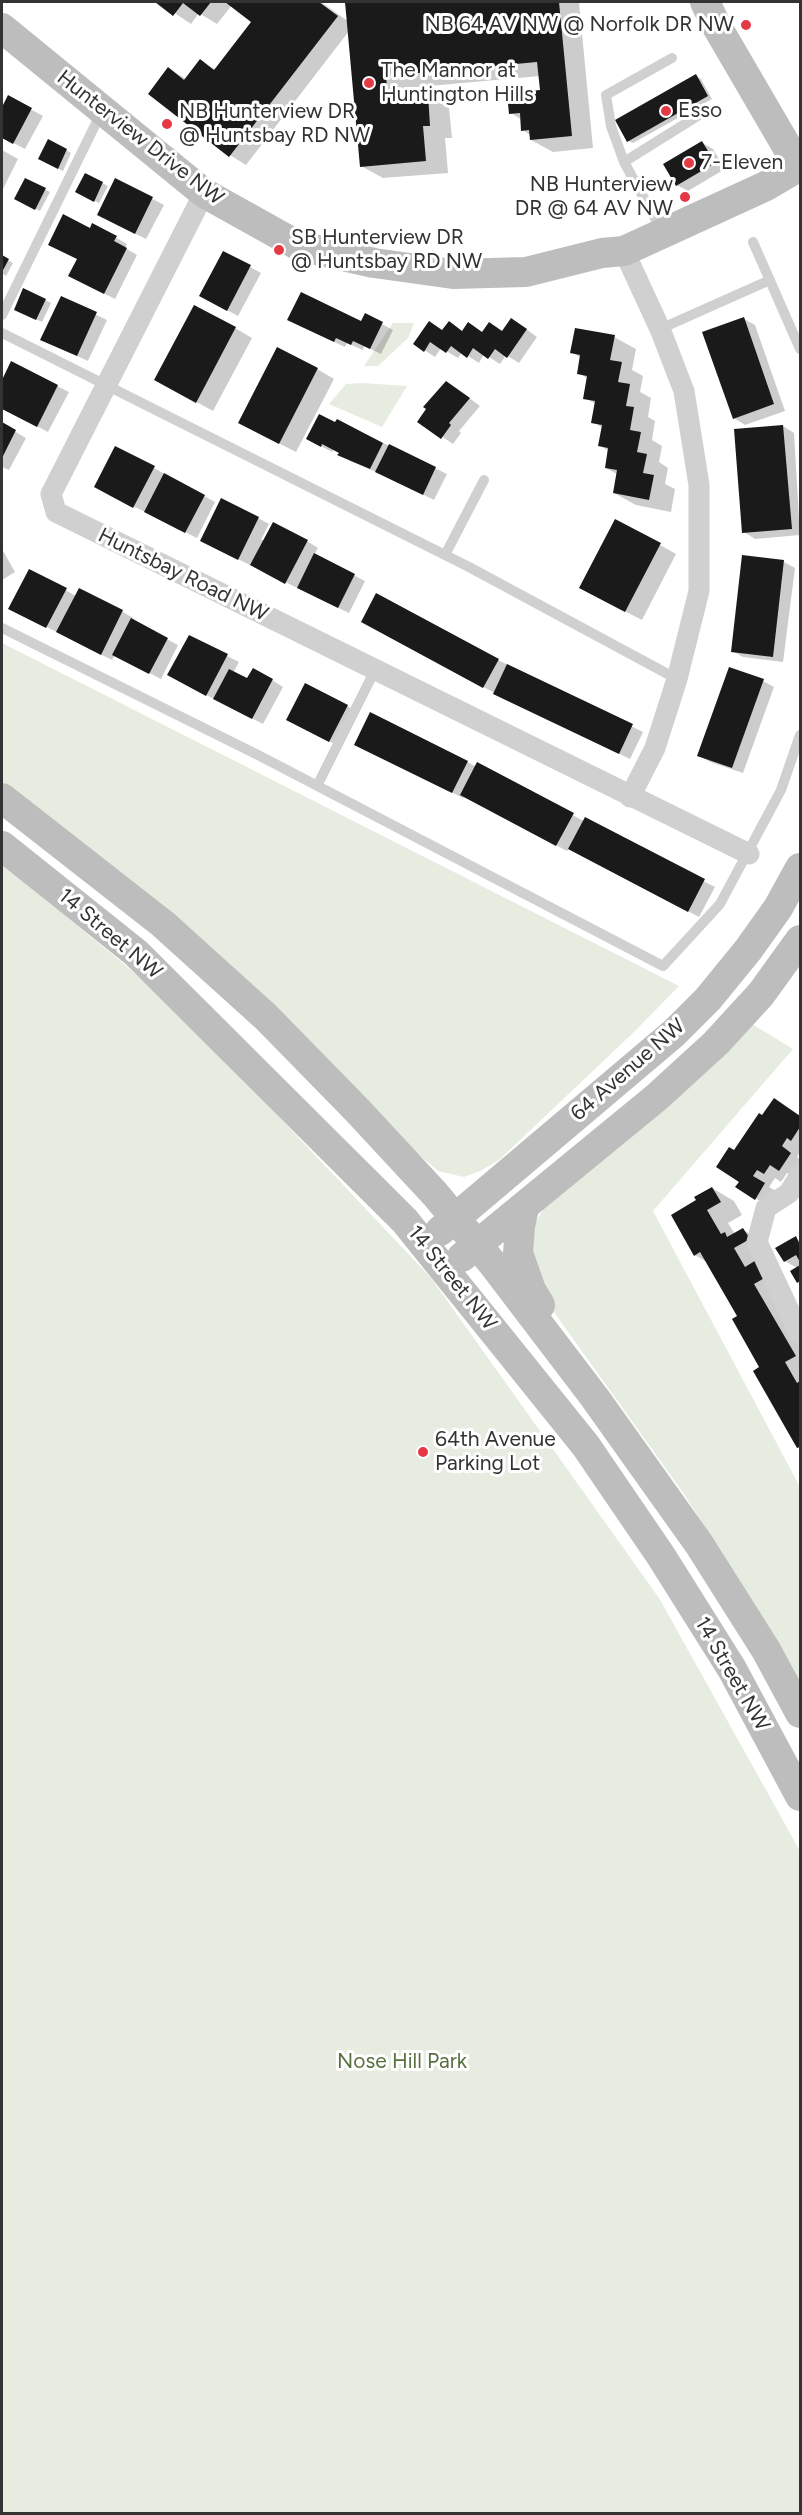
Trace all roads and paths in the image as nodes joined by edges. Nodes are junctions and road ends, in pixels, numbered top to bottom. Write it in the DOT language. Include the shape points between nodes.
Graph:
graph roads {
  1 [pos="705,2"];
  2 [pos="2,28"];
  3 [pos="672,58"];
  4 [pos="102,111"];
  5 [pos="704,112"];
  6 [pos="624,162"];
  7 [pos="800,167"];
  8 [pos="204,193"];
  9 [pos="662,231"];
  10 [pos="753,242"];
  11 [pos="624,251"];
  12 [pos="771,280"];
  13 [pos="2,315"];
  14 [pos="660,329"];
  15 [pos="2,333"];
  16 [pos="801,349"];
  17 [pos="105,385"];
  18 [pos="484,480"];
  19 [pos="445,555"];
  20 [pos="2,628"];
  21 [pos="375,670"];
  22 [pos="677,679"];
  23 [pos="801,735"];
  24 [pos="317,786"];
  25 [pos="630,796"];
  26 [pos="2,798"];
  27 [pos="2,846"];
  28 [pos="749,854"];
  29 [pos="801,868"];
  30 [pos="801,940"];
  31 [pos="540,1146"];
  32 [pos="418,1175"];
  33 [pos="801,1175"];
  34 [pos="795,1196"];
  35 [pos="524,1208"];
  36 [pos="455,1218"];
  37 [pos="424,1244"];
  38 [pos="478,1245"];
  39 [pos="446,1271"];
  40 [pos="801,1334"];
  41 [pos="596,1398"];
  42 [pos="801,1713"];
  43 [pos="801,1796"];
  1 -- 7 [label="main road"];
  2 -- 4 [label="main road, Hunterview Drive NW"];
  3 -- 6 [label="lane" via="606,95 611,126"];
  4 -- 8 [label="main road, Hunterview Drive NW"];
  4 -- 13 [label="lane"];
  5 -- 6 [label="lane"];
  6 -- 9 [label="lane"];
  7 -- 9 [label="main road, Hunterview Drive NW"];
  8 -- 11 [label="main road, Hunterview Drive NW" via="299,246 374,263 453,274 526,272"];
  8 -- 17 [label="street, Huntsbay Road NW"];
  9 -- 11 [label="main road, Hunterview Drive NW"];
  10 -- 12 [label="lane"];
  11 -- 14 [label="street"];
  12 -- 14 [label="lane"];
  12 -- 16 [label="lane"];
  14 -- 22 [label="street" via="684,391 699,485 699,591"];
  15 -- 17 [label="lane"];
  17 -- 19 [label="lane"];
  17 -- 21 [label="street, Huntsbay Road NW" via="51,494 56,512"];
  18 -- 19 [label="lane"];
  19 -- 22 [label="lane"];
  20 -- 24 [label="lane"];
  21 -- 24 [label="lane"];
  21 -- 25 [label="street, Huntsbay Road NW"];
  22 -- 25 [label="street" via="656,748"];
  23 -- 28 [label="lane" via="781,790"];
  24 -- 28 [label="lane" via="663,966 720,904"];
  25 -- 28 [label="street, Huntsbay Road NW"];
  26 -- 32 [label="main road, 14 Street NW" via="163,924 266,1017"];
  27 -- 37 [label="main road, 14 Street NW" via="136,953 392,1206"];
  29 -- 31 [label="main road, 64 Avenue NW" via="778,908 708,999 666,1040"];
  30 -- 35 [label="main road, 64 Avenue NW" via="761,994 716,1043"];
  31 -- 32 [label="main road" via="470,1186 455,1189 433,1184"];
  31 -- 36 [label="main road, 64 Avenue NW"];
  32 -- 36 [label="main road, 14 Street NW"];
  33 -- 34 [label="street"];
  34 -- 40 [label="street" via="766,1208 757,1242"];
  35 -- 38 [label="main road, 64 Avenue NW"];
  35 -- 41 [label="main road" via="518,1253 531,1290 591,1380"];
  36 -- 37 [label="main road, 64 Avenue NW"];
  36 -- 38 [label="main road, 14 Street NW"];
  37 -- 39 [label="main road, 14 Street NW"];
  38 -- 39 [label="main road, 64 Avenue NW"];
  38 -- 41 [label="main road, 14 Street NW"];
  39 -- 43 [label="main road, 14 Street NW" via="586,1446 661,1556 732,1669"];
  41 -- 42 [label="main road, 14 Street NW" via="699,1544"];
}
